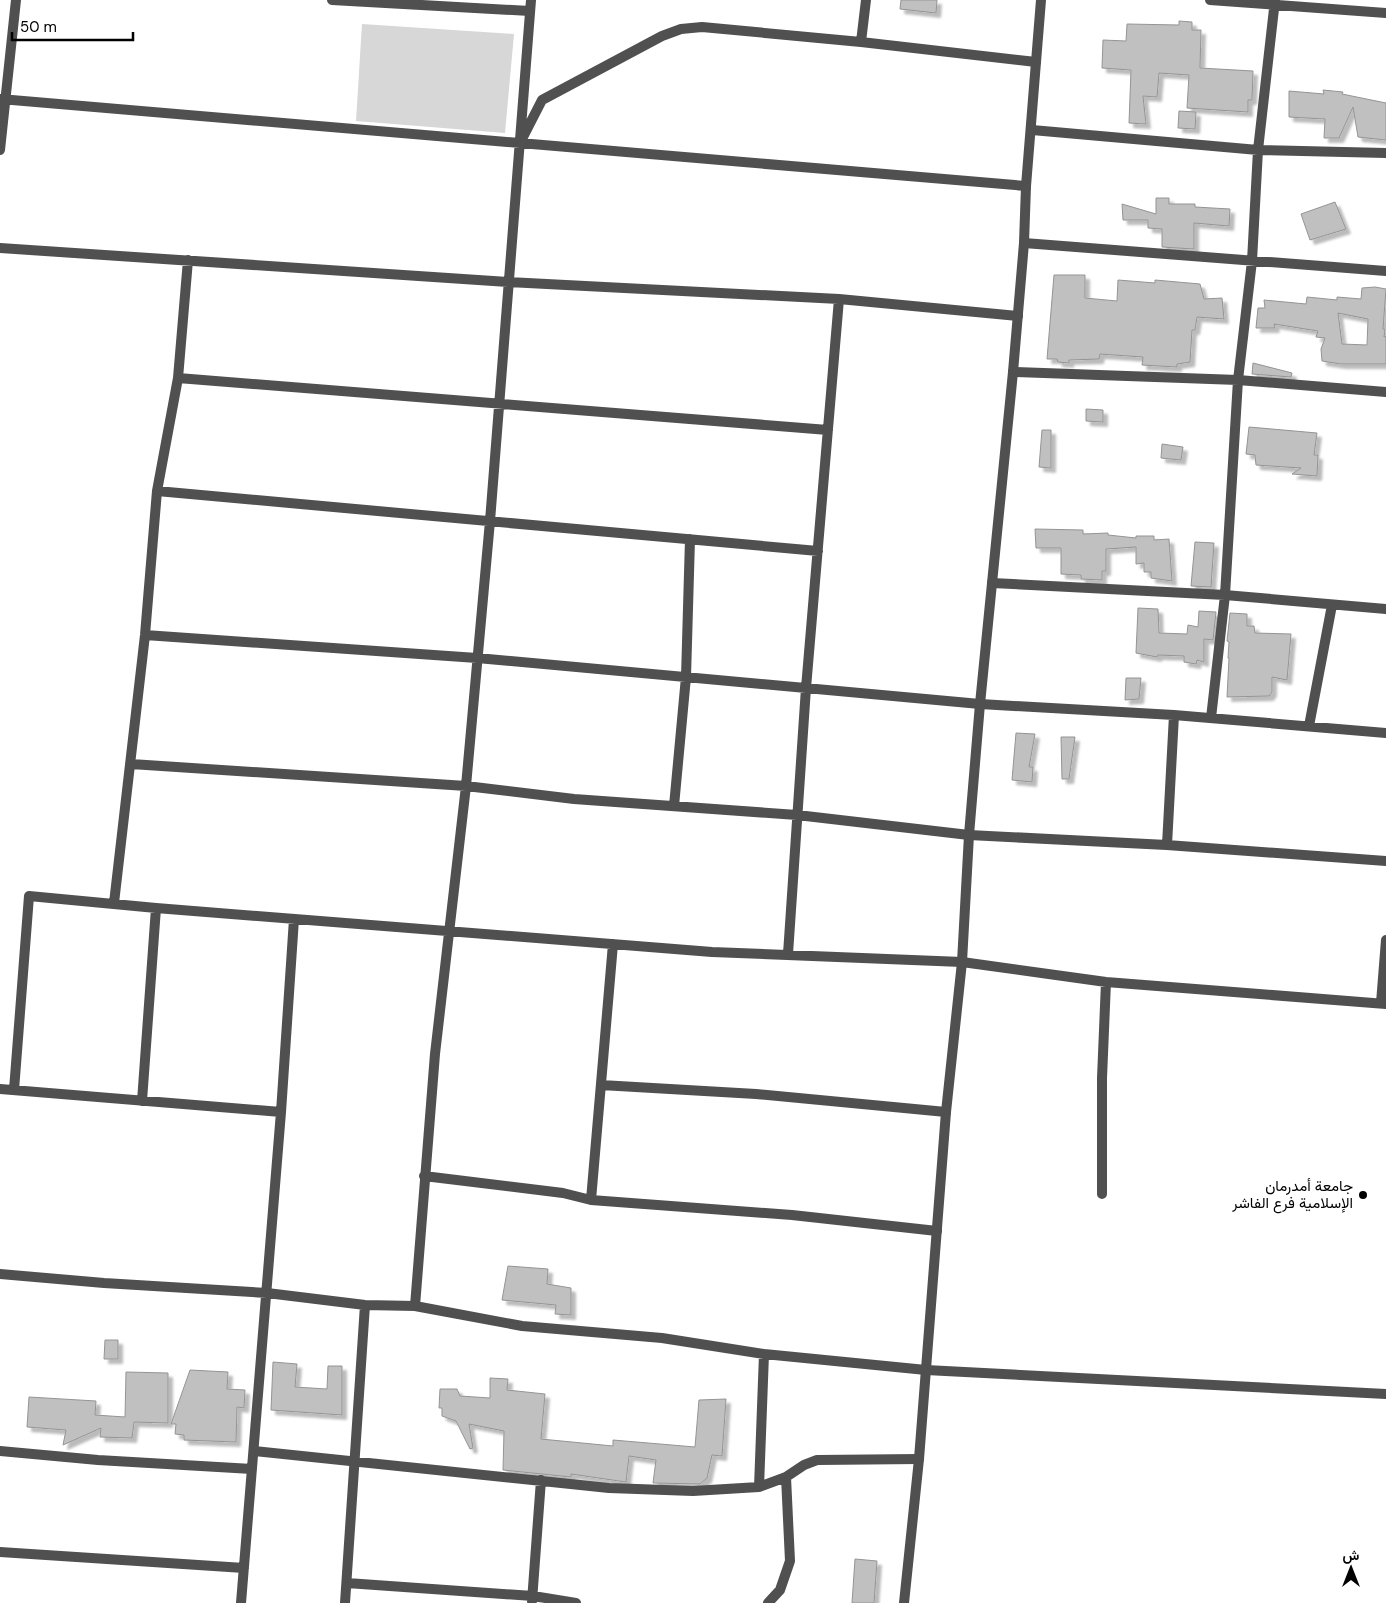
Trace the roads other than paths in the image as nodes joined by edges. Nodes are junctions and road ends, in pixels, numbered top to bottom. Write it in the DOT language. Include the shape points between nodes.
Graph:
graph roads {
  1 [pos="16,0"];
  2 [pos="332,0"];
  3 [pos="531,0"];
  4 [pos="866,0"];
  5 [pos="1041,0"];
  6 [pos="1210,0"];
  7 [pos="1274,3"];
  8 [pos="530,11"];
  9 [pos="1386,13"];
  10 [pos="861,42"];
  11 [pos="1036,62"];
  12 [pos="3,99"];
  13 [pos="1032,130"];
  14 [pos="520,142"];
  15 [pos="0,150"];
  16 [pos="1258,150"];
  17 [pos="1386,153"];
  18 [pos="1026,186"];
  19 [pos="1024,243"];
  20 [pos="0,248"];
  21 [pos="188,260"];
  22 [pos="1252,261"];
  23 [pos="1386,271"];
  24 [pos="508,282"];
  25 [pos="839,299"];
  26 [pos="1018,316"];
  27 [pos="1013,372"];
  28 [pos="178,378"];
  29 [pos="1238,380"];
  30 [pos="1386,392"];
  31 [pos="500,404"];
  32 [pos="828,430"];
  33 [pos="157,491"];
  34 [pos="490,521"];
  35 [pos="690,539"];
  36 [pos="818,551"];
  37 [pos="992,583"];
  38 [pos="1225,596"];
  39 [pos="1332,605"];
  40 [pos="1386,609"];
  41 [pos="144,635"];
  42 [pos="477,658"];
  43 [pos="686,677"];
  44 [pos="806,688"];
  45 [pos="980,704"];
  46 [pos="1174,715"];
  47 [pos="1211,718"];
  48 [pos="1308,726"];
  49 [pos="1386,733"];
  50 [pos="131,764"];
  51 [pos="466,786"];
  52 [pos="674,806"];
  53 [pos="797,815"];
  54 [pos="969,835"];
  55 [pos="1167,845"];
  56 [pos="1386,861"];
  57 [pos="114,903"];
  58 [pos="156,908"];
  59 [pos="294,919"];
  60 [pos="448,932"];
  61 [pos="1386,940"];
  62 [pos="613,944"];
  63 [pos="788,954"];
  64 [pos="962,962"];
  65 [pos="1106,982"];
  66 [pos="1384,1003"];
  67 [pos="601,1084"];
  68 [pos="0,1088"];
  69 [pos="14,1090"];
  70 [pos="142,1101"];
  71 [pos="282,1112"];
  72 [pos="946,1112"];
  73 [pos="424,1176"];
  74 [pos="1102,1194"];
  75 [pos="591,1200"];
  76 [pos="937,1231"];
  77 [pos="0,1274"];
  78 [pos="267,1293"];
  79 [pos="365,1305"];
  80 [pos="415,1306"];
  81 [pos="764,1354"];
  82 [pos="926,1370"];
  83 [pos="1386,1394"];
  84 [pos="254,1451"];
  85 [pos="0,1452"];
  86 [pos="919,1459"];
  87 [pos="354,1461"];
  88 [pos="252,1469"];
  89 [pos="786,1477"];
  90 [pos="541,1480"];
  91 [pos="759,1487"];
  92 [pos="0,1552"];
  93 [pos="244,1568"];
  94 [pos="347,1583"];
  95 [pos="532,1600"];
  96 [pos="241,1603"];
  97 [pos="345,1603"];
  98 [pos="576,1603"];
  99 [pos="768,1603"];
  100 [pos="904,1603"];
  1 -- 12 [label="street"];
  2 -- 8 [label="street"];
  3 -- 8 [label="street"];
  4 -- 10 [label="street"];
  5 -- 11 [label="street"];
  6 -- 7 [label="street"];
  7 -- 9 [label="street"];
  7 -- 16 [label="street"];
  8 -- 14 [label="street"];
  10 -- 11 [label="street"];
  10 -- 14 [label="street" via="702,27 681,29 542,100"];
  11 -- 13 [label="street"];
  12 -- 14 [label="street"];
  12 -- 15 [label="street"];
  13 -- 16 [label="street"];
  13 -- 18 [label="street"];
  14 -- 18 [label="street"];
  14 -- 24 [label="street"];
  16 -- 17 [label="street"];
  16 -- 22 [label="street"];
  18 -- 19 [label="street"];
  19 -- 22 [label="street"];
  19 -- 26 [label="street"];
  20 -- 21 [label="street"];
  21 -- 24 [label="street"];
  21 -- 28 [label="street"];
  22 -- 23 [label="street"];
  22 -- 29 [label="street"];
  24 -- 25 [label="street"];
  24 -- 31 [label="street"];
  25 -- 26 [label="street"];
  25 -- 32 [label="street"];
  26 -- 27 [label="street"];
  27 -- 29 [label="street"];
  27 -- 37 [label="street"];
  28 -- 31 [label="street"];
  28 -- 33 [label="street"];
  29 -- 30 [label="street"];
  29 -- 38 [label="street"];
  31 -- 32 [label="street"];
  31 -- 34 [label="street"];
  32 -- 36 [label="street"];
  33 -- 34 [label="street"];
  33 -- 41 [label="street"];
  34 -- 35 [label="street"];
  34 -- 42 [label="street"];
  35 -- 36 [label="street"];
  35 -- 43 [label="street"];
  36 -- 44 [label="street"];
  37 -- 38 [label="street"];
  37 -- 45 [label="street"];
  38 -- 39 [label="street"];
  38 -- 47 [label="street"];
  39 -- 40 [label="street"];
  39 -- 48 [label="street"];
  41 -- 42 [label="street"];
  41 -- 50 [label="street"];
  42 -- 43 [label="street"];
  42 -- 51 [label="street"];
  43 -- 44 [label="street"];
  43 -- 52 [label="street"];
  44 -- 45 [label="street"];
  44 -- 53 [label="street"];
  45 -- 46 [label="street"];
  45 -- 54 [label="street"];
  46 -- 47 [label="street"];
  46 -- 55 [label="street"];
  47 -- 48 [label="street"];
  48 -- 49 [label="street"];
  50 -- 51 [label="street"];
  50 -- 57 [label="street"];
  51 -- 52 [label="street" via="574,799"];
  51 -- 60 [label="street"];
  52 -- 53 [label="street"];
  53 -- 54 [label="street"];
  53 -- 63 [label="street"];
  54 -- 55 [label="street"];
  54 -- 64 [label="street"];
  55 -- 56 [label="street"];
  57 -- 58 [label="street"];
  57 -- 69 [label="street" via="29,896"];
  58 -- 59 [label="street"];
  58 -- 70 [label="street"];
  59 -- 60 [label="street"];
  59 -- 71 [label="street"];
  60 -- 62 [label="street"];
  60 -- 73 [label="street"];
  61 -- 66 [label="street"];
  62 -- 63 [label="street"];
  62 -- 67 [label="street"];
  63 -- 64 [label="street"];
  64 -- 65 [label="street"];
  64 -- 72 [label="street"];
  65 -- 66 [label="street"];
  65 -- 74 [label="street"];
  67 -- 72 [label="street" via="756,1094"];
  67 -- 75 [label="street"];
  68 -- 69 [label="street"];
  69 -- 70 [label="street"];
  70 -- 71 [label="street"];
  71 -- 78 [label="street"];
  72 -- 76 [label="street"];
  73 -- 75 [label="street" via="563,1193"];
  73 -- 80 [label="street"];
  75 -- 76 [label="street"];
  76 -- 82 [label="street"];
  77 -- 78 [label="street" via="104,1284"];
  78 -- 79 [label="street"];
  78 -- 84 [label="street"];
  79 -- 80 [label="street"];
  79 -- 87 [label="street"];
  80 -- 81 [label="street" via="522,1326 662,1338"];
  81 -- 82 [label="street"];
  81 -- 91 [label="street"];
  82 -- 83 [label="street"];
  82 -- 86 [label="street"];
  84 -- 87 [label="street"];
  84 -- 88 [label="street"];
  85 -- 88 [label="street"];
  86 -- 89 [label="street" via="817,1460"];
  86 -- 100 [label="street"];
  87 -- 90 [label="street"];
  87 -- 94 [label="street"];
  88 -- 93 [label="street"];
  89 -- 91 [label="street"];
  89 -- 99 [label="street" via="790,1560 780,1590"];
  90 -- 91 [label="street" via="609,1488 693,1492"];
  90 -- 95 [label="street"];
  92 -- 93 [label="street"];
  93 -- 96 [label="street"];
  94 -- 95 [label="street"];
  94 -- 97 [label="street"];
  95 -- 98 [label="street"];
}
